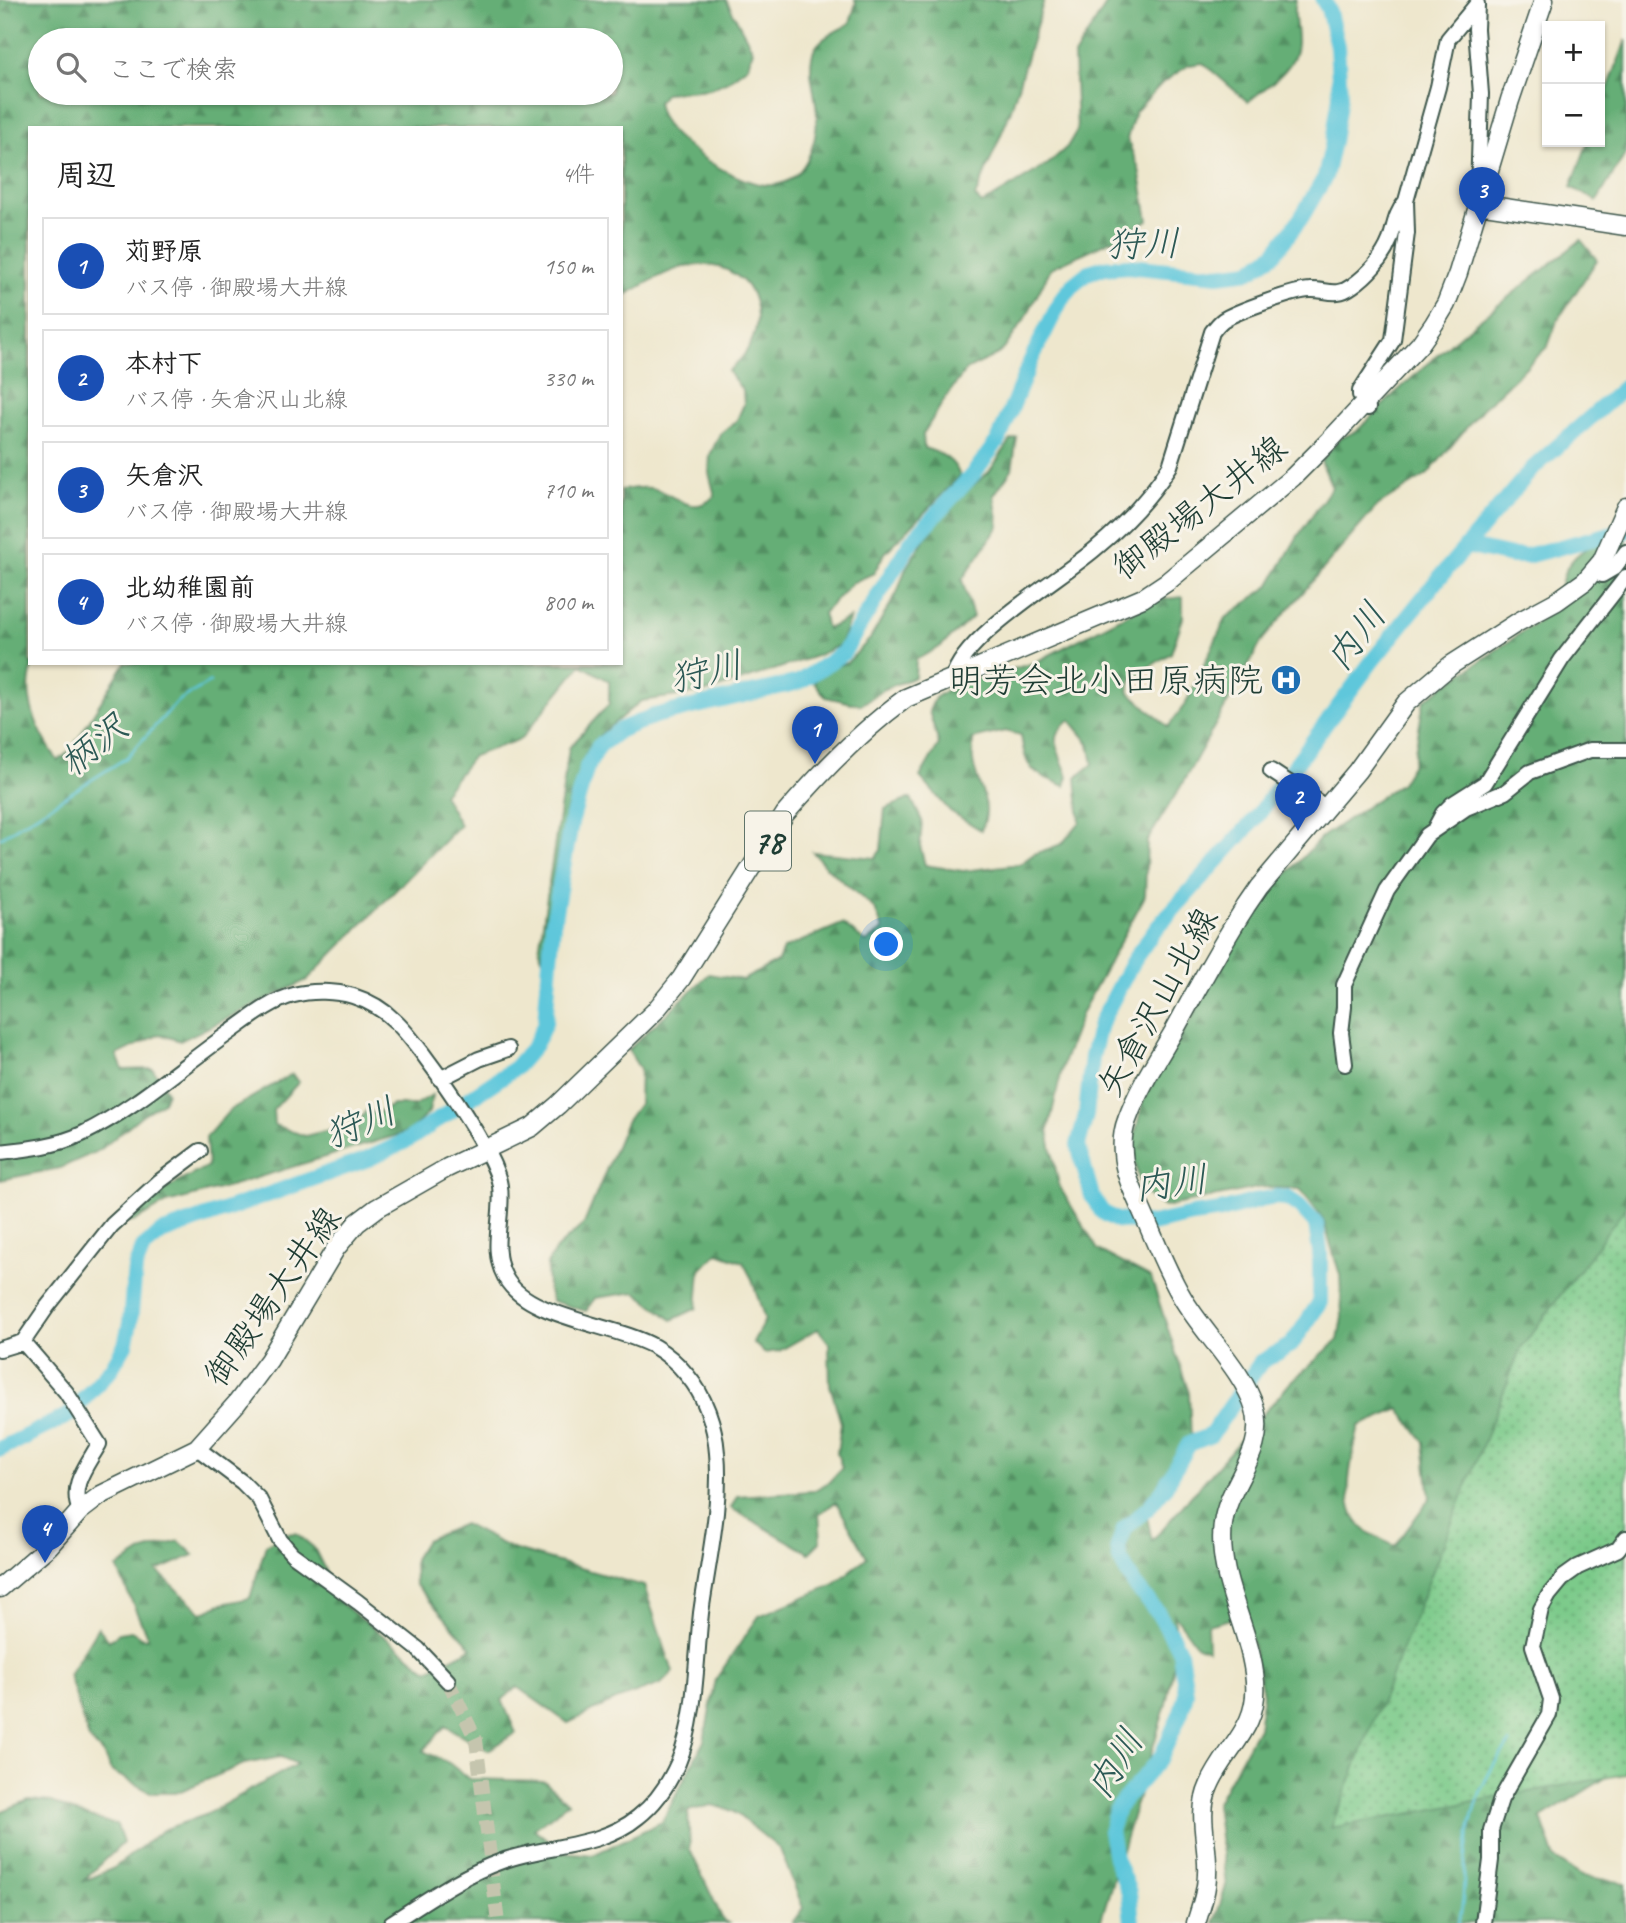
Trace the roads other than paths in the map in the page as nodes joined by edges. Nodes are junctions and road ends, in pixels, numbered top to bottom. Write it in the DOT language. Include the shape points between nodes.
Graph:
graph roads {
  1 [pos="1544,0"];
  2 [pos="1478,2"];
  3 [pos="1406,201"];
  4 [pos="1478,204"];
  5 [pos="1626,226"];
  6 [pos="1366,406"];
  7 [pos="1624,511"];
  8 [pos="1626,552"];
  9 [pos="1598,566"];
  10 [pos="1626,577"];
  11 [pos="953,678"];
  12 [pos="1626,750"];
  13 [pos="1271,771"];
  14 [pos="1320,802"];
  15 [pos="1435,828"];
  16 [pos="508,1049"];
  17 [pos="1345,1064"];
  18 [pos="443,1084"];
  19 [pos="482,1143"];
  20 [pos="201,1151"];
  21 [pos="0,1152"];
  22 [pos="23,1342"];
  23 [pos="0,1349"];
  24 [pos="197,1448"];
  25 [pos="80,1511"];
  26 [pos="1626,1538"];
  27 [pos="0,1588"];
  28 [pos="447,1681"];
  29 [pos="391,1923"];
  30 [pos="1196,1923"];
  31 [pos="1483,1923"];
  1 -- 4 [label="main road, 御殿場大井線 / 78"];
  2 -- 3 [label="street" via="1448,39"];
  2 -- 4 [label="street"];
  3 -- 6 [label="street" via="1407,233 1393,340 1360,391"];
  3 -- 11 [label="street" via="1397,212 1382,256 1349,289 1331,293 1311,290 1241,310 1222,321 1212,332 1170,466 1142,506 982,637 956,666"];
  4 -- 5 [label="main road"];
  4 -- 6 [label="main road, 御殿場大井線 / 78" via="1446,304 1420,344"];
  6 -- 11 [label="main road, 御殿場大井線 / 78" via="1293,477 1151,593"];
  7 -- 9 [label="main road, 矢倉沢山北線"];
  8 -- 9 [label="street" via="1609,572 1602,575"];
  9 -- 14 [label="main road, 矢倉沢山北線" via="1558,601 1497,635 1429,682 1393,719 1357,771"];
  10 -- 15 [label="street" via="1562,659 1485,783 1452,804"];
  11 -- 19 [label="main road, 御殿場大井線 / 78" via="906,698 884,714 806,790 785,814 681,979 655,1011 532,1127"];
  12 -- 15 [label="street" via="1590,750 1530,772 1497,796"];
  13 -- 14 [label="street"];
  14 -- 30 [label="main road, 矢倉沢山北線" via="1246,906 1126,1122 1123,1155 1127,1172 1158,1251 1188,1308 1240,1379 1255,1411 1257,1431 1253,1454 1231,1493 1222,1527 1227,1579 1252,1662 1256,1695 1248,1725 1209,1786 1204,1802 1208,1874"];
  15 -- 17 [label="street" via="1387,891 1344,985 1341,1033"];
  16 -- 18 [label="street" via="479,1059"];
  18 -- 19 [label="street"];
  18 -- 21 [label="street" via="396,1022 372,1004 339,994 296,995 249,1019 101,1124 59,1143"];
  19 -- 24 [label="main road, 御殿場大井線 / 78" via="357,1223 336,1248 269,1360"];
  19 -- 29 [label="street" via="496,1166 500,1185 496,1241 500,1269 508,1284 518,1296 541,1307 656,1348 688,1376 713,1423 718,1455 715,1509 690,1725 678,1763 660,1795 636,1819 608,1834 481,1869"];
  20 -- 22 [label="street" via="112,1225"];
  22 -- 23 [label="street"];
  22 -- 25 [label="street" via="66,1392 99,1444 75,1487"];
  24 -- 25 [label="main road, 御殿場大井線 / 78" via="102,1495"];
  24 -- 28 [label="street" via="259,1499 292,1554 418,1649"];
  25 -- 27 [label="main road, 御殿場大井線 / 78" via="50,1546"];
  26 -- 31 [label="street" via="1618,1549 1564,1577 1541,1609 1533,1646 1551,1699 1549,1715 1501,1799 1491,1830"];
}
